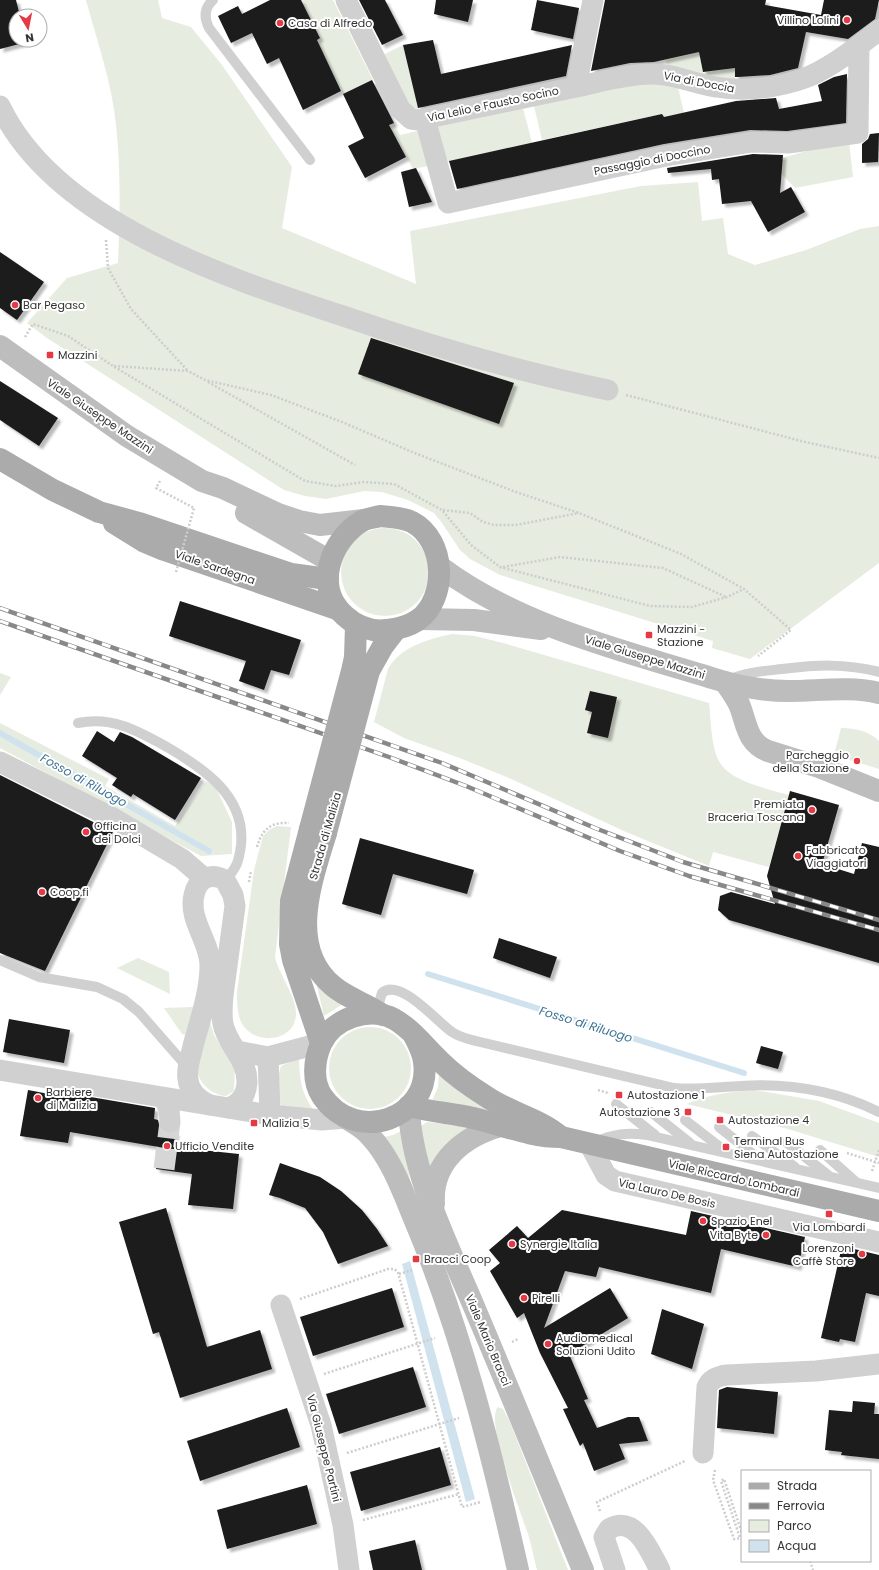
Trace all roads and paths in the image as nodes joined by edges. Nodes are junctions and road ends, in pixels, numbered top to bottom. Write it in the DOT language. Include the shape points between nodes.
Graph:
graph roads {
  1 [pos="213,0"];
  2 [pos="346,0"];
  3 [pos="593,0"];
  4 [pos="879,30"];
  5 [pos="858,46"];
  6 [pos="576,87"];
  7 [pos="0,106"];
  8 [pos="425,119"];
  9 [pos="310,160"];
  10 [pos="113,219"];
  11 [pos="25,337"];
  12 [pos="0,346"];
  13 [pos="113,366"];
  14 [pos="188,371"];
  15 [pos="204,380"];
  16 [pos="608,390"];
  17 [pos="879,458"];
  18 [pos="0,459"];
  19 [pos="355,465"];
  20 [pos="160,481"];
  21 [pos="202,481"];
  22 [pos="442,510"];
  23 [pos="99,512"];
  24 [pos="579,513"];
  25 [pos="364,520"];
  26 [pos="439,566"];
  27 [pos="500,567"];
  28 [pos="329,570"];
  29 [pos="176,572"];
  30 [pos="744,589"];
  31 [pos="727,597"];
  32 [pos="337,609"];
  33 [pos="419,619"];
  34 [pos="356,625"];
  35 [pos="396,629"];
  36 [pos="564,632"];
  37 [pos="756,658"];
  38 [pos="361,669"];
  39 [pos="879,672"];
  40 [pos="725,682"];
  41 [pos="879,693"];
  42 [pos="78,723"];
  43 [pos="0,762"];
  44 [pos="879,791"];
  45 [pos="310,829"];
  46 [pos="255,854"];
  47 [pos="252,867"];
  48 [pos="204,878"];
  49 [pos="226,880"];
  50 [pos="249,886"];
  51 [pos="0,960"];
  52 [pos="386,1016"];
  53 [pos="413,1034"];
  54 [pos="321,1043"];
  55 [pos="237,1051"];
  56 [pos="268,1057"];
  57 [pos="188,1068"];
  58 [pos="0,1070"];
  59 [pos="164,1098"];
  60 [pos="616,1104"];
  61 [pos="409,1106"];
  62 [pos="220,1107"];
  63 [pos="651,1112"];
  64 [pos="879,1112"];
  65 [pos="270,1115"];
  66 [pos="346,1118"];
  67 [pos="685,1120"];
  68 [pos="170,1122"];
  69 [pos="501,1126"];
  70 [pos="719,1127"];
  71 [pos="752,1136"];
  72 [pos="561,1137"];
  73 [pos="656,1137"];
  74 [pos="786,1142"];
  75 [pos="590,1145"];
  76 [pos="693,1145"];
  77 [pos="820,1150"];
  78 [pos="879,1150"];
  79 [pos="728,1153"];
  80 [pos="762,1161"];
  81 [pos="875,1162"];
  82 [pos="879,1164"];
  83 [pos="798,1170"];
  84 [pos="871,1173"];
  85 [pos="831,1178"];
  86 [pos="857,1183"];
  87 [pos="879,1188"];
  88 [pos="435,1211"];
  89 [pos="879,1211"];
  90 [pos="879,1242"];
  91 [pos="419,1268"];
  92 [pos="399,1274"];
  93 [pos="281,1305"];
  94 [pos="437,1337"];
  95 [pos="418,1343"];
  96 [pos="879,1364"];
  97 [pos="306,1380"];
  98 [pos="459,1418"];
  99 [pos="440,1424"];
  100 [pos="703,1454"];
  101 [pos="329,1459"];
  102 [pos="459,1494"];
  103 [pos="483,1502"];
  104 [pos="601,1513"];
  105 [pos="343,1525"];
  106 [pos="741,1529"];
  107 [pos="349,1570"];
  108 [pos="518,1570"];
  109 [pos="583,1570"];
  110 [pos="615,1570"];
  111 [pos="660,1570"];
  1 -- 9 [label="lane" via="205,15 209,28"];
  2 -- 8 [label="street, Via Lelio e Fausto Socino" via="400,109 411,119"];
  3 -- 6 [label="street"];
  4 -- 5 [label="street, Via di Doccia"];
  5 -- 6 [label="street, Via di Doccia" via="806,78 760,88 718,87 651,74"];
  5 -- 8 [label="street, Passaggio di Doccino" via="858,133 788,143 752,142 666,156 448,203"];
  6 -- 8 [label="street, Via Lelio e Fausto Socino"];
  7 -- 10 [label="street" via="35,159 64,185"];
  10 -- 14 [label="path" via="106,236 108,268 131,308"];
  10 -- 16 [label="street" via="142,237 188,259 272,292 483,361"];
  11 -- 13 [label="path" via="32,324 68,336"];
  12 -- 21 [label="main road, Viale Giuseppe Mazzini" via="127,436"];
  13 -- 14 [label="path"];
  13 -- 22 [label="path" via="305,481 336,486 364,482 394,484"];
  14 -- 15 [label="path"];
  15 -- 19 [label="path"];
  15 -- 24 [label="path" via="271,395 516,492"];
  16 -- 17 [label="path"];
  18 -- 23 [label="main road, Viale Sardegna" via="53,490"];
  20 -- 29 [label="path, bridge" via="156,488 194,508"];
  21 -- 25 [label="main road, Viale Giuseppe Mazzini" via="299,521 325,525"];
  21 -- 28 [label="main road, Viale Giuseppe Mazzini" via="228,503"];
  22 -- 24 [label="path" via="470,513 483,522 494,525 516,525"];
  22 -- 27 [label="path" via="472,545"];
  23 -- 28 [label="main road, Viale Sardegna" via="291,574"];
  23 -- 32 [label="main road, Viale Sardegna" via="152,545"];
  24 -- 30 [label="path" via="681,554"];
  25 -- 26 [label="main road, Viale Giuseppe Mazzini" via="380,516 396,517 413,523 425,533 435,548"];
  25 -- 28 [label="main road, Viale Giuseppe Mazzini" via="341,539"];
  26 -- 33 [label="main road, Viale Giuseppe Mazzini" via="438,586 431,604"];
  26 -- 36 [label="main road, Viale Giuseppe Mazzini" via="479,592"];
  27 -- 31 [label="path" via="650,606 692,607"];
  27 -- 31 [label="path" via="560,557 663,568"];
  28 -- 32 [label="main road, Viale Giuseppe Mazzini" via="330,592"];
  30 -- 31 [label="path"];
  30 -- 37 [label="path" via="791,630"];
  32 -- 34 [label="main road, Viale Giuseppe Mazzini"];
  33 -- 35 [label="main road, Viale Giuseppe Mazzini"];
  33 -- 36 [label="main road, Viale Giuseppe Mazzini" via="474,620"];
  34 -- 35 [label="main road, Viale Giuseppe Mazzini" via="381,631"];
  34 -- 38 [label="main road, Strada di Malizia" via="355,657"];
  35 -- 38 [label="main road, Strada di Malizia"];
  36 -- 40 [label="main road, Viale Giuseppe Mazzini"];
  38 -- 45 [label="main road, Strada di Malizia, bridge"];
  39 -- 40 [label="lane" via="844,665 818,665 756,672"];
  40 -- 41 [label="main road, Viale Giuseppe Mazzini" via="777,691 853,689"];
  40 -- 44 [label="main road" via="739,705 749,736 757,746 768,752 836,773"];
  42 -- 49 [label="lane" via="106,721 138,731 209,774 235,811 241,827 238,864"];
  43 -- 48 [label="street" via="120,822 182,859"];
  45 -- 46 [label="path" via="278,823 260,835"];
  45 -- 52 [label="main road, Strada di Malizia" via="306,919 311,952 322,974 333,986"];
  45 -- 54 [label="main road, Strada di Malizia" via="291,901 290,944"];
  47 -- 50 [label="path"];
  48 -- 49 [label="street" via="213,876"];
  48 -- 57 [label="street" via="194,895 194,908 195,919 208,950 209,975"];
  49 -- 55 [label="street" via="235,906 222,1017 227,1036"];
  51 -- 57 [label="lane" via="39,977 96,987 123,999 139,1012"];
  52 -- 53 [label="main road, Viale Riccardo Lombardi"];
  52 -- 54 [label="main road, Viale Riccardo Lombardi" via="367,1014 348,1018 333,1028"];
  52 -- 64 [label="lane" via="379,1003 380,998 386,991 397,991 416,1001 452,1032 476,1041 674,1088 758,1085 809,1090 841,1096"];
  53 -- 61 [label="main road, Viale Riccardo Lombardi" via="424,1063 424,1079"];
  53 -- 72 [label="main road, Viale Riccardo Lombardi" via="443,1064 487,1097 541,1123"];
  54 -- 56 [label="street"];
  54 -- 66 [label="main road, Viale Riccardo Lombardi" via="315,1062 316,1079 325,1099"];
  55 -- 56 [label="street"];
  55 -- 62 [label="street" via="245,1070 247,1083 244,1095 240,1102"];
  56 -- 65 [label="street"];
  57 -- 62 [label="street" via="188,1081 199,1099"];
  58 -- 59 [label="street"];
  59 -- 62 [label="street"];
  59 -- 68 [label="street" via="169,1109"];
  60 -- 73 [label="lane"];
  61 -- 66 [label="main road, Viale Riccardo Lombardi" via="394,1117 380,1122 365,1123"];
  61 -- 69 [label="main road, Viale Riccardo Lombardi"];
  61 -- 88 [label="main road, Viale Mario Bracci" via="409,1126 417,1163"];
  62 -- 65 [label="street"];
  63 -- 76 [label="lane"];
  65 -- 66 [label="street" via="322,1120"];
  66 -- 108 [label="main road" via="370,1135 381,1151 420,1232 442,1291 484,1429"];
  67 -- 79 [label="lane"];
  69 -- 72 [label="main road, Viale Riccardo Lombardi" via="541,1137"];
  69 -- 88 [label="main road" via="474,1136 460,1145 450,1156 442,1167 436,1183"];
  70 -- 80 [label="lane"];
  71 -- 83 [label="lane"];
  72 -- 75 [label="main road, Viale Riccardo Lombardi"];
  73 -- 75 [label="lane, Viale Riccardo Lombardi" via="620,1133"];
  73 -- 76 [label="lane, Viale Riccardo Lombardi"];
  74 -- 85 [label="lane"];
  75 -- 89 [label="main road, Viale Riccardo Lombardi"];
  75 -- 90 [label="street, Via Lauro De Bosis" via="606,1175 615,1181"];
  76 -- 79 [label="lane, Viale Riccardo Lombardi"];
  77 -- 86 [label="lane"];
  78 -- 81 [label="path"];
  79 -- 80 [label="lane, Viale Riccardo Lombardi"];
  80 -- 83 [label="lane, Viale Riccardo Lombardi"];
  81 -- 82 [label="path"];
  81 -- 84 [label="path"];
  83 -- 85 [label="lane, Viale Riccardo Lombardi"];
  85 -- 86 [label="lane, Viale Riccardo Lombardi"];
  86 -- 87 [label="lane, Viale Riccardo Lombardi"];
  88 -- 109 [label="main road, Viale Mario Bracci"];
  91 -- 92 [label="path"];
  92 -- 93 [label="path" via="394,1269 388,1269"];
  92 -- 95 [label="path"];
  93 -- 97 [label="street, Via Giuseppe Partini"];
  94 -- 95 [label="path"];
  95 -- 97 [label="path"];
  95 -- 99 [label="path"];
  96 -- 100 [label="street" via="727,1375 714,1379 709,1383 706,1392"];
  97 -- 101 [label="street, Via Giuseppe Partini" via="321,1424"];
  98 -- 99 [label="path"];
  99 -- 101 [label="path"];
  99 -- 102 [label="path"];
  100 -- 104 [label="path" via="597,1502"];
  100 -- 106 [label="path" via="718,1455 713,1480 734,1539 740,1538 720,1481 724,1479"];
  101 -- 105 [label="street, Via Giuseppe Partini"];
  102 -- 103 [label="path" via="462,1507"];
  102 -- 105 [label="path"];
  105 -- 107 [label="street, Via Giuseppe Partini"];
  110 -- 111 [label="street" via="604,1537 609,1529 622,1525 636,1531"];
}
